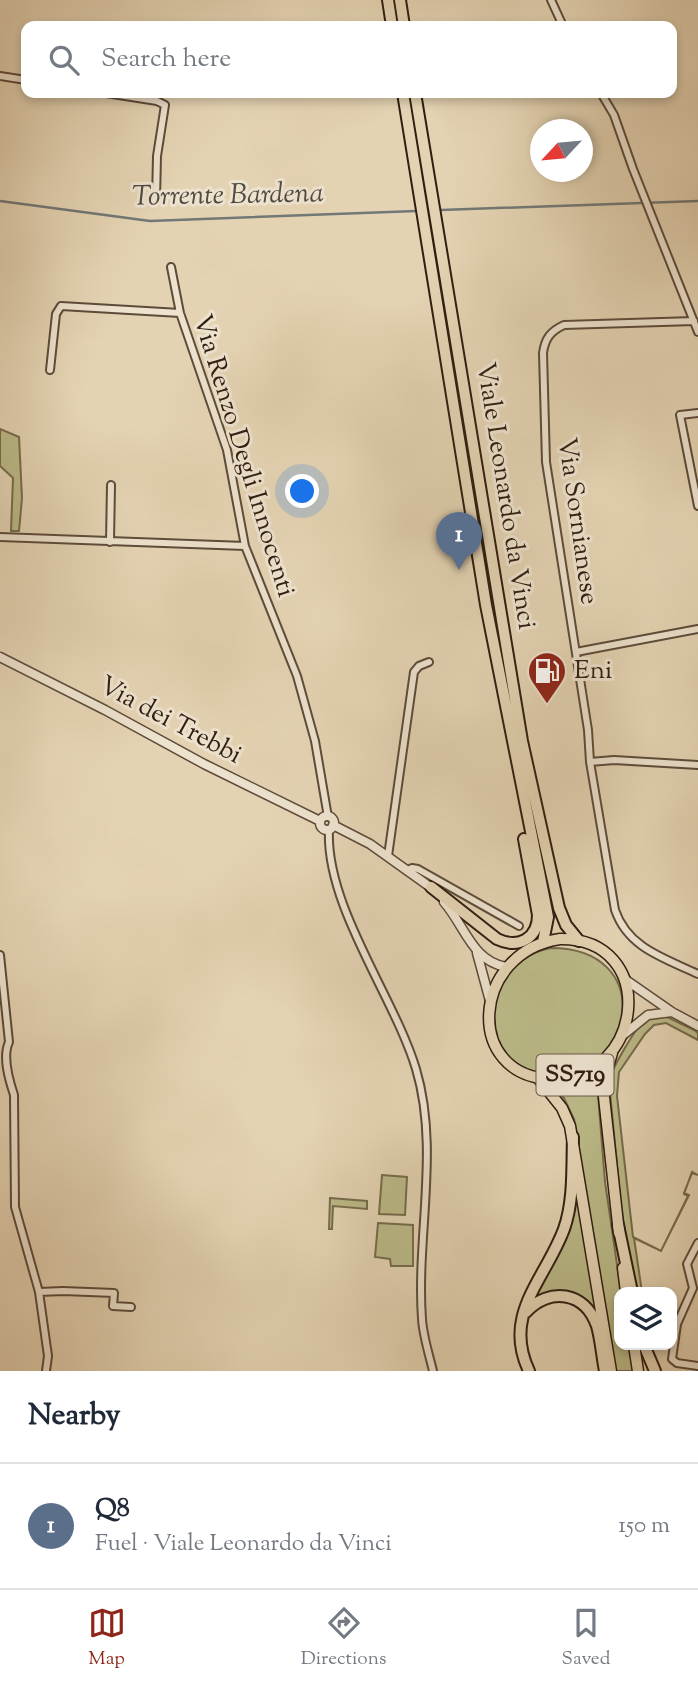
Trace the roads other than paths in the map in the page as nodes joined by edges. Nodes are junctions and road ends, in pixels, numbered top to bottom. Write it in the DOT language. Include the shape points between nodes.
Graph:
graph roads {
  1 [pos="388,0"];
  2 [pos="400,0"];
  3 [pos="551,0"];
  4 [pos="391,21"];
  5 [pos="403,21"];
  6 [pos="562,21"];
  7 [pos="0,76"];
  8 [pos="21,79"];
  9 [pos="138,98"];
  10 [pos="404,98"];
  11 [pos="416,98"];
  12 [pos="604,98"];
  13 [pos="156,200"];
  14 [pos="170,267"];
  15 [pos="180,313"];
  16 [pos="694,321"];
  17 [pos="698,332"];
  18 [pos="50,370"];
  19 [pos="698,413"];
  20 [pos="111,485"];
  21 [pos="698,506"];
  22 [pos="0,537"];
  23 [pos="110,541"];
  24 [pos="245,546"];
  25 [pos="698,629"];
  26 [pos="576,652"];
  27 [pos="0,657"];
  28 [pos="429,663"];
  29 [pos="590,762"];
  30 [pos="698,765"];
  31 [pos="519,781"];
  32 [pos="324,819"];
  33 [pos="331,827"];
  34 [pos="388,856"];
  35 [pos="408,870"];
  36 [pos="431,887"];
  37 [pos="519,926"];
  38 [pos="579,941"];
  39 [pos="543,942"];
  40 [pos="476,951"];
  41 [pos="0,955"];
  42 [pos="506,967"];
  43 [pos="698,974"];
  44 [pos="626,980"];
  45 [pos="490,1001"];
  46 [pos="672,1012"];
  47 [pos="698,1026"];
  48 [pos="622,1035"];
  49 [pos="612,1051"];
  50 [pos="538,1078"];
  51 [pos="573,1137"];
  52 [pos="618,1225"];
  53 [pos="698,1243"];
  54 [pos="625,1287"];
  55 [pos="631,1287"];
  56 [pos="39,1292"];
  57 [pos="131,1307"];
  58 [pos="521,1317"];
  59 [pos="635,1350"];
  60 [pos="646,1350"];
  61 [pos="698,1366"];
  62 [pos="46,1371"];
  63 [pos="433,1371"];
  64 [pos="528,1371"];
  65 [pos="605,1371"];
  66 [pos="611,1371"];
  67 [pos="638,1371"];
  68 [pos="655,1371"];
  1 -- 4 [label="highway"];
  2 -- 5 [label="highway"];
  3 -- 6 [label="street"];
  7 -- 8 [label="street"];
  9 -- 13 [label="street" via="165,105"];
  10 -- 31 [label="highway, Viale Leonardo da Vinci"];
  11 -- 38 [label="highway, Viale Leonardo da Vinci" via="523,741 561,914"];
  12 -- 16 [label="street"];
  14 -- 15 [label="street, Via Renzo Degli Innocenti"];
  15 -- 18 [label="street" via="61,306 56,314"];
  15 -- 24 [label="street, Via Renzo Degli Innocenti" via="227,450"];
  16 -- 17 [label="street"];
  16 -- 26 [label="street, Via Sornianese" via="564,325 544,342 546,461"];
  19 -- 21 [label="street" via="680,415"];
  20 -- 23 [label="street"];
  22 -- 23 [label="street"];
  23 -- 24 [label="street"];
  24 -- 32 [label="street, Via Renzo Degli Innocenti" via="297,676 316,741"];
  25 -- 26 [label="street"];
  26 -- 29 [label="street"];
  27 -- 32 [label="street, Via dei Trebbi" via="226,775"];
  28 -- 34 [label="street" via="414,671"];
  29 -- 30 [label="street"];
  29 -- 43 [label="street" via="620,924 636,943"];
  31 -- 36 [label="highway" via="520,818 538,915 533,935 518,943 502,942"];
  31 -- 39 [label="highway, Viale Leonardo da Vinci" via="548,917"];
  32 -- 33 [label="street, Via dei Trebbi" via="321,827"];
  33 -- 34 [label="street"];
  33 -- 63 [label="street" via="336,879 349,917 416,1070 427,1129 422,1321"];
  34 -- 35 [label="street"];
  35 -- 36 [label="street"];
  35 -- 37 [label="street" via="418,869"];
  36 -- 40 [label="street"];
  38 -- 39 [label="main road"];
  38 -- 44 [label="main road" via="607,954"];
  39 -- 42 [label="main road, SS719"];
  40 -- 42 [label="street" via="491,964"];
  40 -- 45 [label="street"];
  41 -- 56 [label="street" via="9,1084 14,1095 15,1207"];
  42 -- 45 [label="main road, SS719"];
  44 -- 46 [label="street"];
  44 -- 48 [label="main road, SS719" via="630,1007"];
  45 -- 50 [label="main road, SS719" via="490,1030 499,1049 519,1070"];
  46 -- 47 [label="street"];
  46 -- 48 [label="street" via="649,1015"];
  48 -- 49 [label="main road, SS719"];
  49 -- 50 [label="main road, SS719" via="579,1074"];
  49 -- 52 [label="main road, SS719" via="604,1097"];
  50 -- 51 [label="main road, SS719" via="562,1108"];
  51 -- 58 [label="highway" via="564,1228"];
  51 -- 66 [label="main road, SS719"];
  52 -- 54 [label="main road, SS719"];
  52 -- 55 [label="highway"];
  53 -- 61 [label="street" via="687,1264 693,1288 677,1324 672,1358 675,1363"];
  56 -- 57 [label="street" via="114,1293 113,1306"];
  56 -- 62 [label="street"];
  58 -- 64 [label="highway" via="520,1346"];
  58 -- 65 [label="highway" via="534,1303 550,1296 565,1295 580,1303 596,1325"];
  59 -- 67 [label="main road"];
  60 -- 68 [label="highway"];
}
